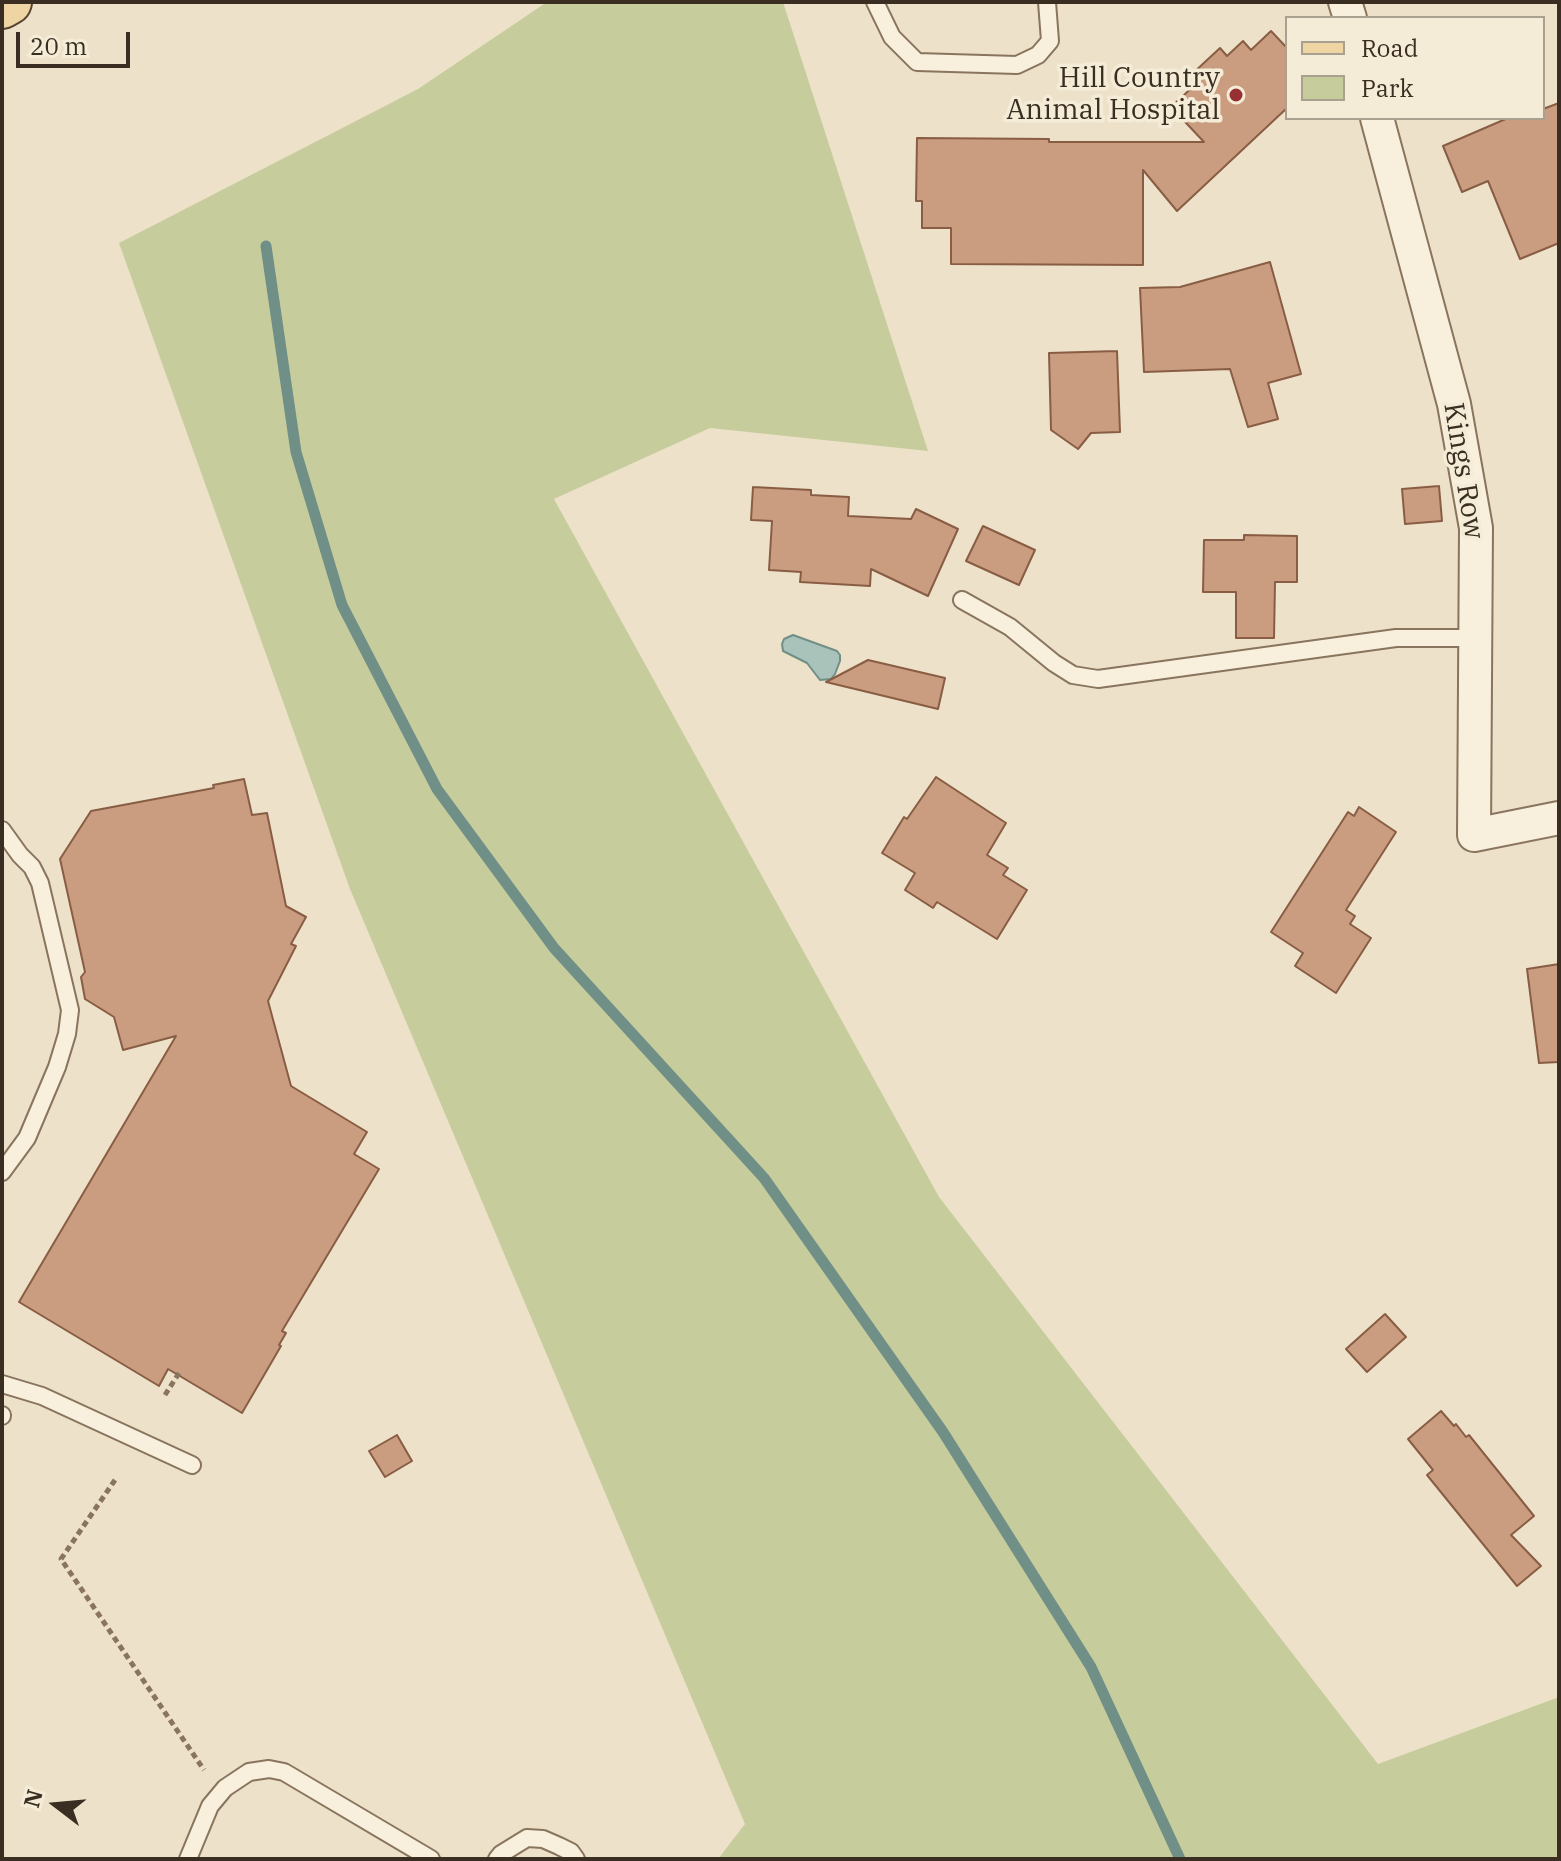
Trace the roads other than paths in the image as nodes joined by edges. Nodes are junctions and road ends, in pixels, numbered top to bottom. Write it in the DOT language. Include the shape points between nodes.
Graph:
graph roads {
  1 [pos="9,2"];
  2 [pos="875,2"];
  3 [pos="1047,2"];
  4 [pos="2,6"];
  5 [pos="1378,120"];
  6 [pos="962,600"];
  7 [pos="1475,638"];
  8 [pos="1559,818"];
  9 [pos="2,830"];
  10 [pos="2,1172"];
  11 [pos="2,1384"];
  12 [pos="192,1465"];
  13 [pos="188,1859"];
  14 [pos="431,1859"];
  15 [pos="497,1859"];
  16 [pos="576,1859"];
  1 -- 4 [label="main road"];
  2 -- 3 [label="lane" via="892,37 917,62 1017,65 1038,55 1050,41"];
  5 -- 7 [label="street, Kings Row" via="1454,404 1476,528"];
  6 -- 7 [label="lane" via="1010,627 1073,675 1098,679 1396,638"];
  7 -- 8 [label="street, Kings Row" via="1474,835"];
  9 -- 10 [label="lane" via="40,883 70,1010 51,1081 27,1138"];
  11 -- 12 [label="lane" via="42,1396"];
  13 -- 14 [label="lane" via="210,1806 225,1788 249,1772 269,1769 284,1772"];
  15 -- 16 [label="lane" via="527,1838 543,1839"];
}
